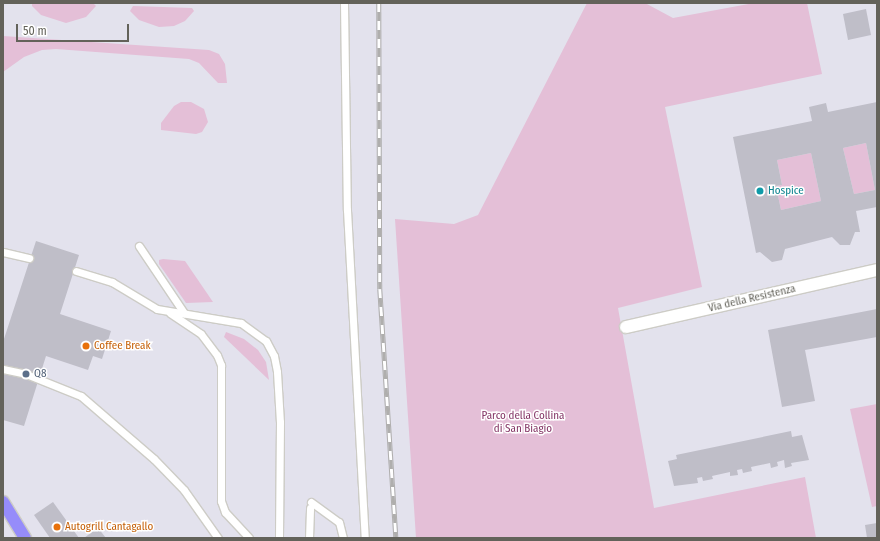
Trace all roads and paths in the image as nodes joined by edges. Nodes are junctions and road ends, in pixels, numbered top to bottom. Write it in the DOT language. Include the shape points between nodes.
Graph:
graph roads {
  1 [pos="344,3"];
  2 [pos="139,246"];
  3 [pos="3,252"];
  4 [pos="29,258"];
  5 [pos="877,270"];
  6 [pos="76,271"];
  7 [pos="165,310"];
  8 [pos="184,313"];
  9 [pos="626,327"];
  10 [pos="3,369"];
  11 [pos="3,502"];
  12 [pos="25,538"];
  13 [pos="218,538"];
  14 [pos="249,538"];
  15 [pos="279,538"];
  16 [pos="309,538"];
  17 [pos="343,538"];
  18 [pos="365,538"];
  1 -- 18 [label="lane" via="348,217"];
  2 -- 8 [label="lane"];
  3 -- 4 [label="lane"];
  5 -- 9 [label="street, Via della Resistenza" via="648,327"];
  6 -- 7 [label="lane" via="112,282 157,310"];
  7 -- 8 [label="lane"];
  7 -- 14 [label="lane" via="181,318 201,334 217,355 221,376 222,508"];
  8 -- 15 [label="lane" via="241,323 266,341 274,356 280,422"];
  10 -- 13 [label="lane" via="26,374 80,396 154,458 184,490"];
  11 -- 12 [label="highway"];
  16 -- 17 [label="lane" via="311,505 339,522"];
}
